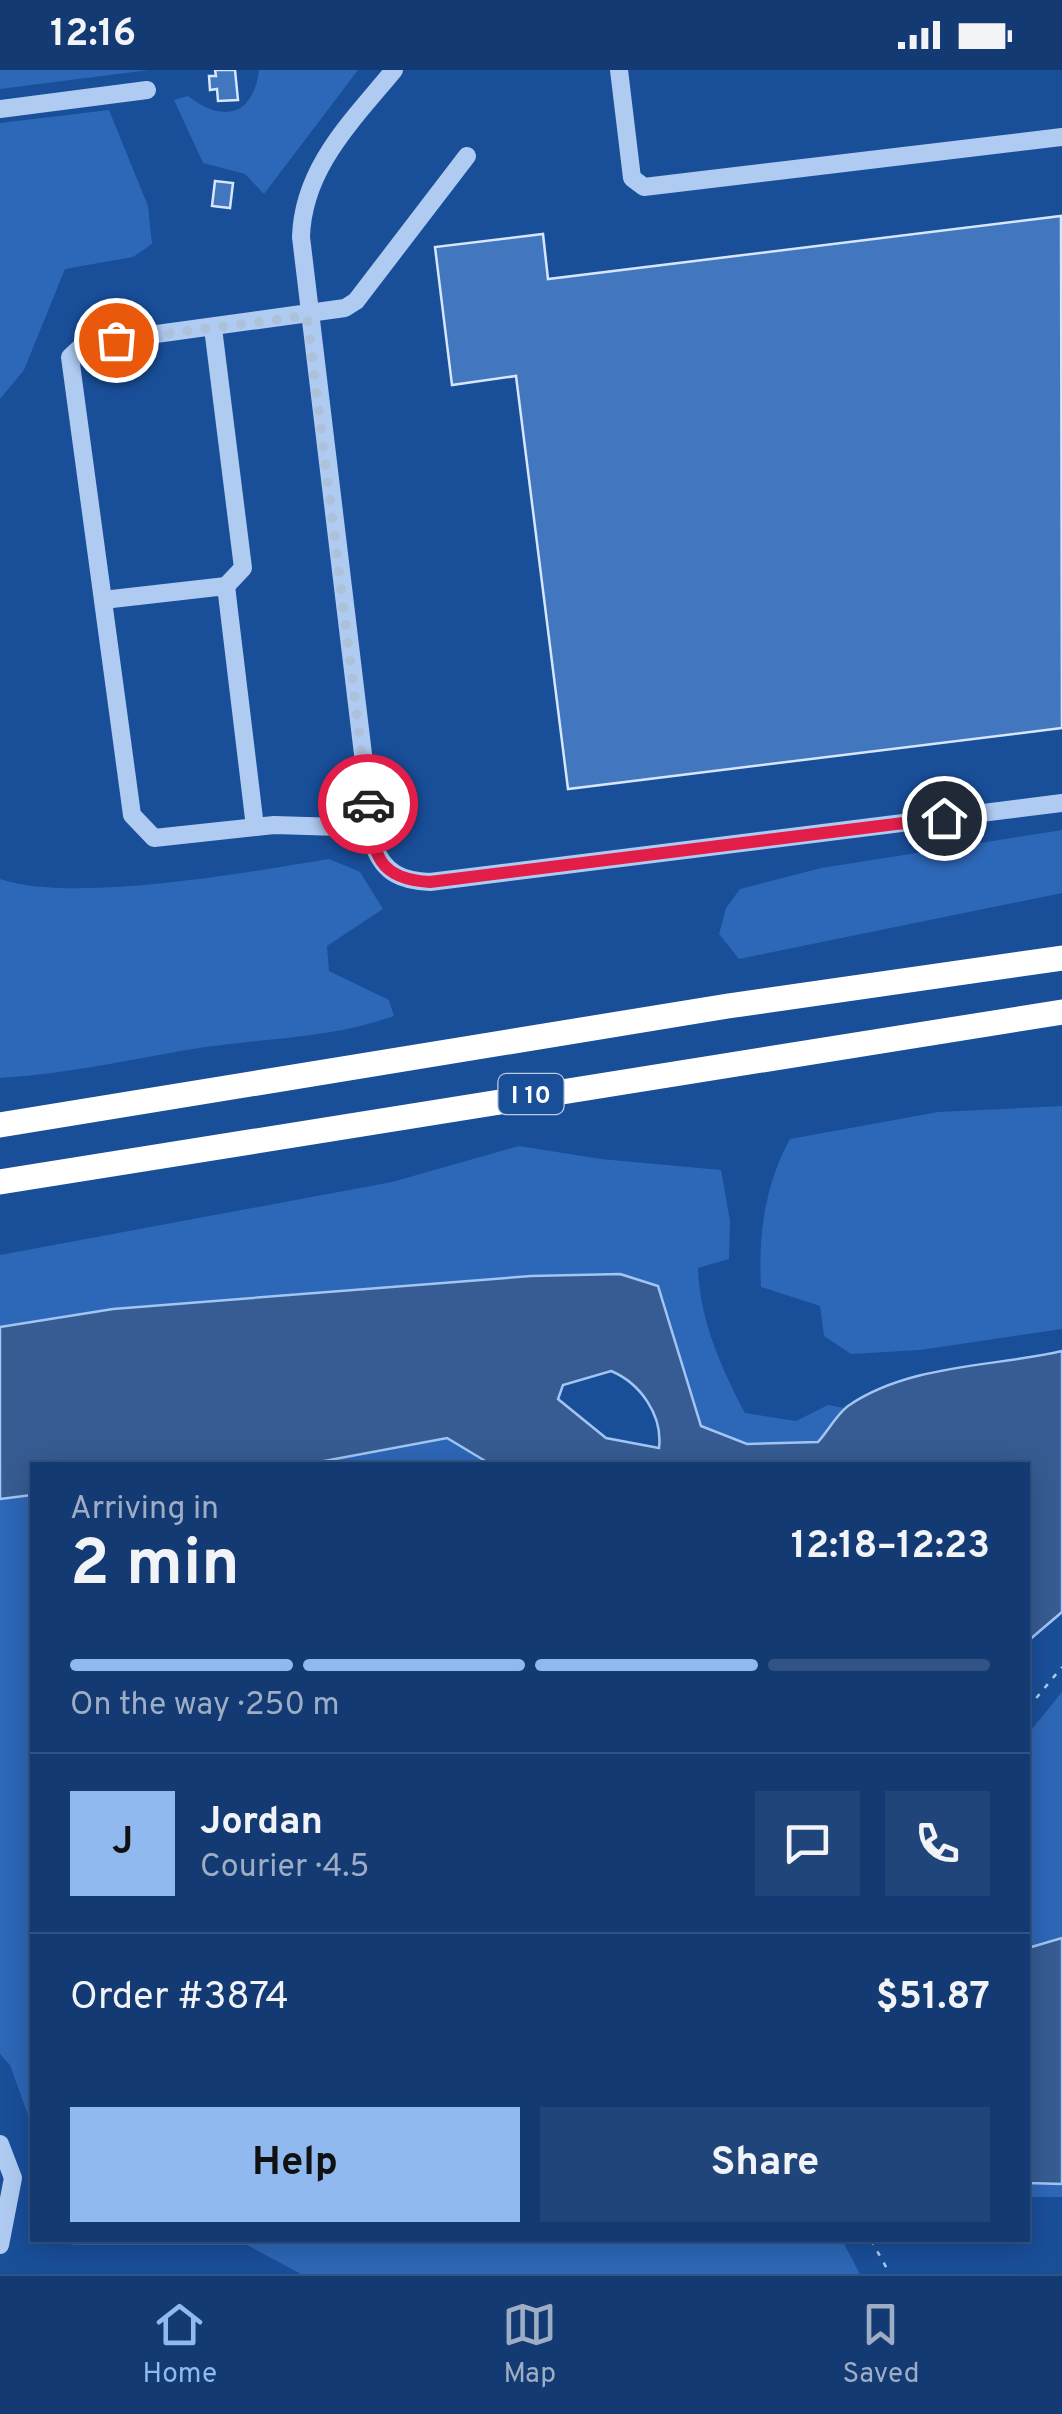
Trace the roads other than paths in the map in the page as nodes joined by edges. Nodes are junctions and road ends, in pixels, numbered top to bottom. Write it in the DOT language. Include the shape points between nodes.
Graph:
graph roads {
  1 [pos="394,70"];
  2 [pos="621,70"];
  3 [pos="147,90"];
  4 [pos="0,108"];
  5 [pos="1062,136"];
  6 [pos="467,156"];
  7 [pos="307,316"];
  8 [pos="212,328"];
  9 [pos="226,586"];
  10 [pos="103,600"];
  11 [pos="1062,802"];
  12 [pos="255,827"];
  13 [pos="372,828"];
  14 [pos="1062,958"];
  15 [pos="1062,1012"];
  16 [pos="0,1125"];
  17 [pos="0,1182"];
  18 [pos="0,2144"];
  19 [pos="0,2245"];
  1 -- 7 [label="street" via="311,180 301,227"];
  2 -- 5 [label="street" via="632,178 644,187"];
  3 -- 4 [label="street"];
  6 -- 7 [label="street" via="356,301"];
  7 -- 8 [label="street"];
  7 -- 13 [label="street"];
  8 -- 9 [label="street" via="243,568"];
  8 -- 10 [label="street" via="84,344 70,357"];
  9 -- 10 [label="street"];
  9 -- 12 [label="street"];
  10 -- 12 [label="street" via="132,815 154,838"];
  11 -- 13 [label="street" via="430,882 388,870 378,859"];
  12 -- 13 [label="street"];
  14 -- 16 [label="highway, I 10"];
  15 -- 17 [label="highway, I 10"];
  18 -- 19 [label="street" via="13,2178"];
}
